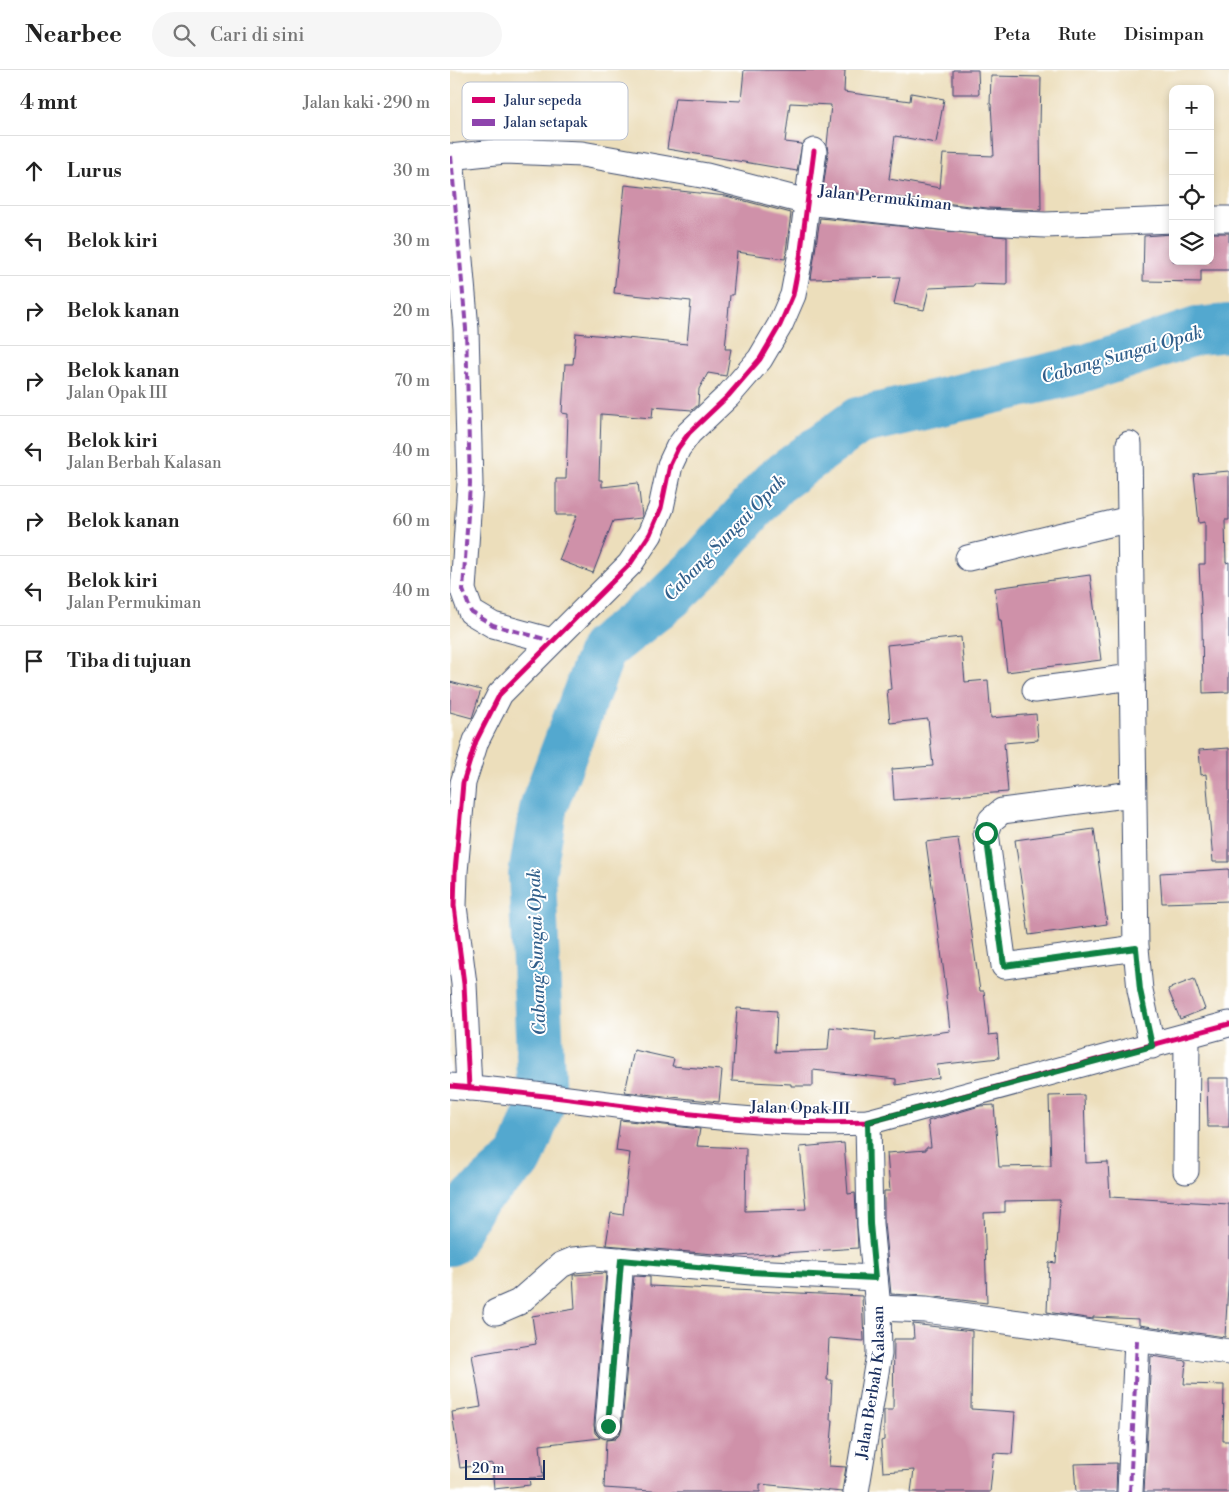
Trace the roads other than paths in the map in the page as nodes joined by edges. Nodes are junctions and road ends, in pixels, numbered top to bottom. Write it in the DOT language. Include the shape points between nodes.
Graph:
graph roads {
  1 [pos="814,151"];
  2 [pos="451,157"];
  3 [pos="807,202"];
  4 [pos="1214,219"];
  5 [pos="1229,219"];
  6 [pos="1169,220"];
  7 [pos="1129,444"];
  8 [pos="1130,519"];
  9 [pos="968,558"];
  10 [pos="552,641"];
  11 [pos="1132,677"];
  12 [pos="1035,690"];
  13 [pos="1133,794"];
  14 [pos="1136,948"];
  15 [pos="1229,1024"];
  16 [pos="458,1025"];
  17 [pos="1187,1036"];
  18 [pos="1152,1046"];
  19 [pos="470,1088"];
  20 [pos="868,1122"];
  21 [pos="1186,1171"];
  22 [pos="621,1260"];
  23 [pos="875,1278"];
  24 [pos="878,1308"];
  25 [pos="496,1312"];
  26 [pos="1137,1340"];
  27 [pos="1229,1352"];
  28 [pos="608,1426"];
  29 [pos="856,1492"];
  30 [pos="1130,1492"];
  1 -- 3 [label="street"];
  2 -- 3 [label="street, Jalan Permukiman" via="504,151 582,154 707,176"];
  2 -- 10 [label="street, Jalan Permukiman" via="466,329 470,484 464,590 471,612 493,624"];
  3 -- 6 [label="street, Jalan Permukiman" via="986,222 1045,225"];
  3 -- 10 [label="street" via="793,295 780,325 760,359 728,396 688,433 678,448 670,465 661,508 650,534 630,564"];
  4 -- 5 [label="street"];
  7 -- 8 [label="street"];
  8 -- 9 [label="street"];
  8 -- 11 [label="street"];
  10 -- 16 [label="street" via="500,694 476,741 463,783 454,906 464,984"];
  11 -- 12 [label="street"];
  11 -- 13 [label="street"];
  13 -- 14 [label="street"];
  13 -- 14 [label="street" via="1002,810 991,820 986,833 1004,966"];
  14 -- 18 [label="street" via="1140,990"];
  15 -- 17 [label="street, Jalan Opak III"];
  16 -- 19 [label="street"];
  17 -- 18 [label="street, Jalan Opak III"];
  17 -- 21 [label="street"];
  18 -- 20 [label="street, Jalan Opak III"];
  19 -- 20 [label="street, Jalan Opak III" via="744,1120 823,1124"];
  20 -- 23 [label="street, Jalan Berbah Kalasan" via="870,1224"];
  22 -- 23 [label="street" via="751,1272"];
  22 -- 25 [label="street" via="573,1260 561,1266 519,1302"];
  22 -- 28 [label="street"];
  23 -- 24 [label="street, Jalan Berbah Kalasan"];
  24 -- 26 [label="street" via="926,1310"];
  24 -- 29 [label="street, Jalan Berbah Kalasan" via="879,1354"];
  26 -- 27 [label="street"];
  26 -- 30 [label="street"];
}
